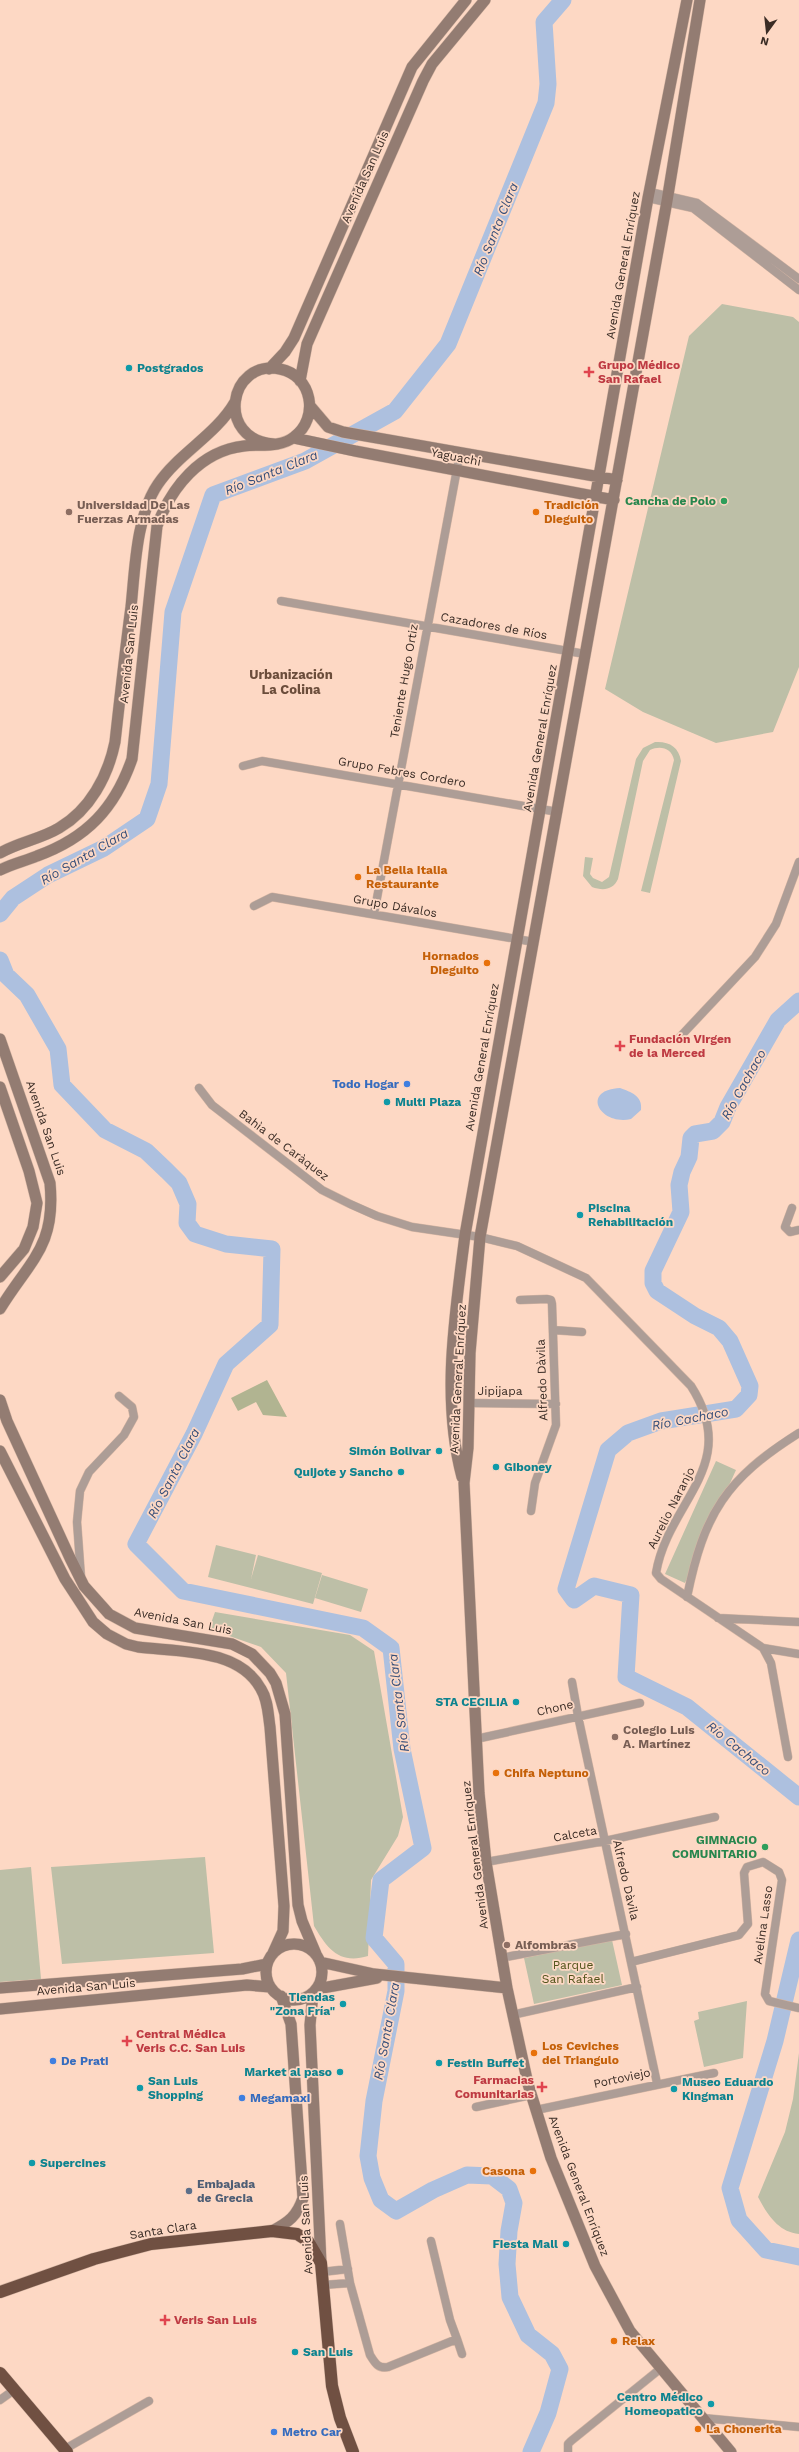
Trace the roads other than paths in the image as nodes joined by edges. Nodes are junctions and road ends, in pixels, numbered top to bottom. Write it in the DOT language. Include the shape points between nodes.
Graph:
graph roads {
  1 [pos="466,0"];
  2 [pos="485,0"];
  3 [pos="687,0"];
  4 [pos="700,0"];
  5 [pos="649,195"];
  6 [pos="668,198"];
  7 [pos="799,279"];
  8 [pos="799,290"];
  9 [pos="269,369"];
  10 [pos="300,381"];
  11 [pos="235,402"];
  12 [pos="310,407"];
  13 [pos="294,438"];
  14 [pos="274,444"];
  15 [pos="460,453"];
  16 [pos="456,471"];
  17 [pos="600,477"];
  18 [pos="617,480"];
  19 [pos="596,497"];
  20 [pos="614,500"];
  21 [pos="281,601"];
  22 [pos="426,627"];
  23 [pos="568,651"];
  24 [pos="585,654"];
  25 [pos="243,766"];
  26 [pos="398,783"];
  27 [pos="541,808"];
  28 [pos="558,812"];
  29 [pos="0,853"];
  30 [pos="799,862"];
  31 [pos="0,870"];
  32 [pos="254,906"];
  33 [pos="374,914"];
  34 [pos="517,940"];
  35 [pos="534,942"];
  36 [pos="0,1039"];
  37 [pos="678,1039"];
  38 [pos="0,1087"];
  39 [pos="199,1088"];
  40 [pos="486,1104"];
  41 [pos="503,1106"];
  42 [pos="792,1208"];
  43 [pos="799,1230"];
  44 [pos="465,1235"];
  45 [pos="480,1237"];
  46 [pos="461,1262"];
  47 [pos="477,1264"];
  48 [pos="0,1277"];
  49 [pos="520,1300"];
  50 [pos="0,1310"];
  51 [pos="553,1330"];
  52 [pos="582,1332"];
  53 [pos="119,1396"];
  54 [pos="0,1400"];
  55 [pos="469,1403"];
  56 [pos="556,1404"];
  57 [pos="799,1433"];
  58 [pos="0,1451"];
  59 [pos="464,1483"];
  60 [pos="531,1511"];
  61 [pos="82,1581"];
  62 [pos="687,1597"];
  63 [pos="717,1618"];
  64 [pos="799,1622"];
  65 [pos="763,1648"];
  66 [pos="799,1654"];
  67 [pos="572,1682"];
  68 [pos="640,1703"];
  69 [pos="578,1716"];
  70 [pos="476,1739"];
  71 [pos="788,1756"];
  72 [pos="715,1817"];
  73 [pos="292,1829"];
  74 [pos="278,1831"];
  75 [pos="605,1841"];
  76 [pos="486,1862"];
  77 [pos="626,1934"];
  78 [pos="273,1953"];
  79 [pos="318,1958"];
  80 [pos="501,1958"];
  81 [pos="631,1962"];
  82 [pos="267,1964"];
  83 [pos="166,1975"];
  84 [pos="388,1976"];
  85 [pos="270,1987"];
  86 [pos="637,1987"];
  87 [pos="0,1988"];
  88 [pos="507,1988"];
  89 [pos="315,1991"];
  90 [pos="167,1993"];
  91 [pos="281,1996"];
  92 [pos="0,2008"];
  93 [pos="798,2008"];
  94 [pos="512,2015"];
  95 [pos="714,2073"];
  96 [pos="658,2083"];
  97 [pos="531,2095"];
  98 [pos="476,2107"];
  99 [pos="536,2110"];
  100 [pos="340,2224"];
  101 [pos="272,2232"];
  102 [pos="432,2241"];
  103 [pos="322,2268"];
  104 [pos="348,2268"];
  105 [pos="350,2283"];
  106 [pos="323,2285"];
  107 [pos="0,2292"];
  108 [pos="457,2339"];
  109 [pos="462,2354"];
  110 [pos="660,2369"];
  111 [pos="0,2373"];
  112 [pos="14,2390"];
  113 [pos="0,2400"];
  114 [pos="149,2401"];
  115 [pos="703,2418"];
  116 [pos="799,2427"];
  117 [pos="66,2451"];
  118 [pos="353,2452"];
  119 [pos="568,2452"];
  120 [pos="731,2452"];
  1 -- 9 [label="main road, Avenida San Luis" via="412,67 294,338"];
  2 -- 10 [label="main road, Avenida San Luis" via="432,64 423,81 307,344"];
  3 -- 5 [label="main road, Avenida General Enríquez"];
  4 -- 6 [label="main road, Avenida General Enríquez"];
  5 -- 6 [label="street"];
  5 -- 17 [label="main road, Avenida General Enríquez"];
  6 -- 7 [label="street" via="698,203"];
  6 -- 8 [label="street" via="693,208"];
  6 -- 18 [label="main road, Avenida General Enríquez"];
  9 -- 10 [label="main road" via="280,369"];
  9 -- 11 [label="main road" via="250,376 242,383"];
  10 -- 12 [label="main road" via="307,391"];
  11 -- 14 [label="main road" via="237,421 248,435 256,440"];
  11 -- 29 [label="main road, Avenida San Luis" via="219,423 169,471 157,485 150,500 139,534 115,742 110,763 100,785 84,806 59,828"];
  12 -- 13 [label="main road" via="303,429"];
  12 -- 15 [label="main road, Yaguachi" via="328,427 342,432"];
  13 -- 14 [label="main road"];
  13 -- 16 [label="main road, Yaguachi"];
  14 -- 31 [label="main road, Avenida San Luis" via="242,446 217,454 196,467 171,494 156,526 132,759 123,784 99,819 76,837 63,845"];
  15 -- 16 [label="street, Teniente Hugo Ortiz"];
  15 -- 17 [label="main road, Yaguachi"];
  16 -- 19 [label="main road, Yaguachi"];
  16 -- 22 [label="street, Teniente Hugo Ortiz"];
  17 -- 18 [label="main road, Yaguachi"];
  17 -- 19 [label="main road, Avenida General Enríquez"];
  18 -- 20 [label="main road, Avenida General Enríquez"];
  19 -- 20 [label="main road, Yaguachi"];
  19 -- 23 [label="main road, Avenida General Enríquez"];
  20 -- 24 [label="main road, Avenida General Enríquez"];
  21 -- 22 [label="street, Cazadores de Ríos"];
  22 -- 23 [label="street, Cazadores de Ríos"];
  22 -- 26 [label="street, Teniente Hugo Ortiz"];
  23 -- 24 [label="street, Cazadores de Ríos"];
  23 -- 27 [label="main road, Avenida General Enríquez"];
  24 -- 28 [label="main road, Avenida General Enríquez"];
  25 -- 26 [label="street, Grupo Febres Cordero" via="262,761"];
  26 -- 27 [label="street, Grupo Febres Cordero"];
  26 -- 33 [label="street, Teniente Hugo Ortiz"];
  27 -- 28 [label="street, Grupo Febres Cordero"];
  27 -- 34 [label="main road, Avenida General Enríquez"];
  28 -- 35 [label="main road, Avenida General Enríquez"];
  30 -- 37 [label="street" via="776,924 756,957"];
  32 -- 33 [label="street, Grupo Dávalos" via="272,897"];
  33 -- 34 [label="street, Grupo Dávalos"];
  34 -- 35 [label="street, Grupo Dávalos"];
  34 -- 40 [label="main road, Avenida General Enríquez"];
  35 -- 41 [label="main road, Avenida General Enríquez"];
  36 -- 50 [label="main road, Avenida San Luis" via="48,1176 52,1199 51,1215 43,1246"];
  38 -- 48 [label="main road" via="29,1171 37,1203 33,1228 24,1249"];
  39 -- 44 [label="street, Bahìa de Caràquez" via="212,1105 322,1190 377,1216 412,1227"];
  40 -- 41 [label="main road"];
  40 -- 44 [label="main road, Avenida General Enríquez"];
  41 -- 45 [label="main road, Avenida General Enríquez"];
  42 -- 43 [label="street" via="785,1227 790,1232"];
  44 -- 45 [label="street, Bahìa de Caràquez"];
  44 -- 46 [label="main road, Avenida General Enríquez"];
  45 -- 47 [label="main road, Avenida General Enríquez"];
  45 -- 62 [label="street, Aurelio Naranjo" via="517,1246 586,1278 691,1386 700,1400 707,1421 706,1462 694,1493 668,1534 660,1552 656,1573"];
  46 -- 47 [label="main road"];
  46 -- 59 [label="main road, Avenida General Enríquez" via="452,1353 451,1402 454,1447"];
  47 -- 55 [label="main road, Avenida General Enríquez"];
  49 -- 51 [label="street, Alfredo Dàvila" via="551,1300"];
  51 -- 52 [label="street"];
  51 -- 56 [label="street, Alfredo Dàvila"];
  53 -- 61 [label="street" via="132,1407 134,1417 124,1435 89,1472 80,1491 77,1522"];
  54 -- 61 [label="main road, Avenida San Luis" via="7,1421"];
  55 -- 56 [label="street, Jipijapa"];
  55 -- 59 [label="main road, Avenida General Enríquez"];
  56 -- 60 [label="street, Alfredo Dàvila" via="556,1425 535,1483"];
  57 -- 62 [label="street" via="737,1480 719,1503 693,1565"];
  58 -- 74 [label="main road" via="65,1579 93,1622 107,1634 126,1644 227,1659 237,1663 252,1675 262,1689 267,1706"];
  59 -- 70 [label="main road, Avenida General Enríquez"];
  61 -- 73 [label="main road, Avenida San Luis" via="105,1610 121,1622 135,1628 232,1644 263,1663 276,1683 284,1714"];
  62 -- 63 [label="street, Aurelio Naranjo"];
  63 -- 64 [label="street"];
  63 -- 65 [label="street, Aurelio Naranjo"];
  65 -- 66 [label="street, Aurelio Naranjo"];
  65 -- 71 [label="street" via="771,1663"];
  67 -- 69 [label="street, Alfredo Dàvila"];
  68 -- 69 [label="street, Chone"];
  69 -- 70 [label="street, Chone"];
  69 -- 75 [label="street, Alfredo Dàvila"];
  70 -- 76 [label="main road, Avenida General Enríquez"];
  72 -- 75 [label="street, Calceta"];
  73 -- 74 [label="main road"];
  73 -- 79 [label="main road, Avenida San Luis" via="298,1905 304,1928"];
  74 -- 78 [label="main road" via="285,1922"];
  75 -- 76 [label="street, Calceta"];
  75 -- 77 [label="street, Alfredo Dàvila"];
  76 -- 80 [label="main road, Avenida General Enríquez"];
  77 -- 80 [label="street"];
  77 -- 81 [label="street, Alfredo Dàvila"];
  78 -- 79 [label="main road" via="286,1945 295,1944 310,1949"];
  78 -- 82 [label="main road"];
  79 -- 84 [label="main road"];
  79 -- 89 [label="main road" via="322,1971"];
  80 -- 88 [label="main road, Avenida General Enríquez"];
  81 -- 86 [label="street, Alfredo Dàvila"];
  81 -- 93 [label="street, Avelina Lasso" via="739,1935 748,1924 744,1873 747,1868 763,1862 779,1872 782,1880 765,1994 769,2001"];
  82 -- 83 [label="main road, Avenida San Luis" via="242,1969"];
  82 -- 85 [label="main road" via="266,1976"];
  83 -- 87 [label="main road, Avenida San Luis"];
  83 -- 90 [label="main road"];
  84 -- 88 [label="main road"];
  84 -- 89 [label="main road"];
  85 -- 90 [label="main road, Avenida San Luis" via="247,1985"];
  85 -- 91 [label="main road"];
  86 -- 94 [label="street"];
  86 -- 96 [label="street, Alfredo Dàvila"];
  88 -- 94 [label="main road, Avenida General Enríquez"];
  89 -- 91 [label="main road" via="303,1998 292,2000"];
  89 -- 103 [label="main road, Avenida San Luis" via="310,2025"];
  90 -- 92 [label="main road, Avenida San Luis"];
  91 -- 101 [label="main road, Avenida San Luis" via="291,2024 303,2198 299,2212"];
  94 -- 97 [label="main road, Avenida General Enríquez"];
  95 -- 96 [label="street, Portoviejo"];
  96 -- 99 [label="street, Portoviejo"];
  97 -- 98 [label="street"];
  97 -- 99 [label="main road, Avenida General Enríquez"];
  99 -- 110 [label="main road, Avenida General Enríquez" via="551,2158 595,2266 630,2331"];
  100 -- 104 [label="street"];
  101 -- 103 [label="highway, Santa Clara" via="291,2232 302,2237 316,2250"];
  101 -- 107 [label="highway, Santa Clara" via="134,2248"];
  102 -- 108 [label="street" via="450,2320"];
  103 -- 104 [label="street"];
  103 -- 106 [label="highway, Avenida San Luis"];
  104 -- 105 [label="street"];
  105 -- 106 [label="street"];
  105 -- 108 [label="street" via="370,2355 376,2364 388,2367"];
  106 -- 118 [label="highway, Avenida San Luis" via="332,2386 340,2418"];
  108 -- 109 [label="street"];
  110 -- 115 [label="main road, Avenida General Enríquez"];
  110 -- 119 [label="street" via="571,2441 568,2444"];
  111 -- 112 [label="highway"];
  112 -- 113 [label="street"];
  112 -- 117 [label="highway"];
  114 -- 117 [label="street"];
  115 -- 116 [label="street"];
  115 -- 120 [label="main road, Avenida General Enríquez"];
}
